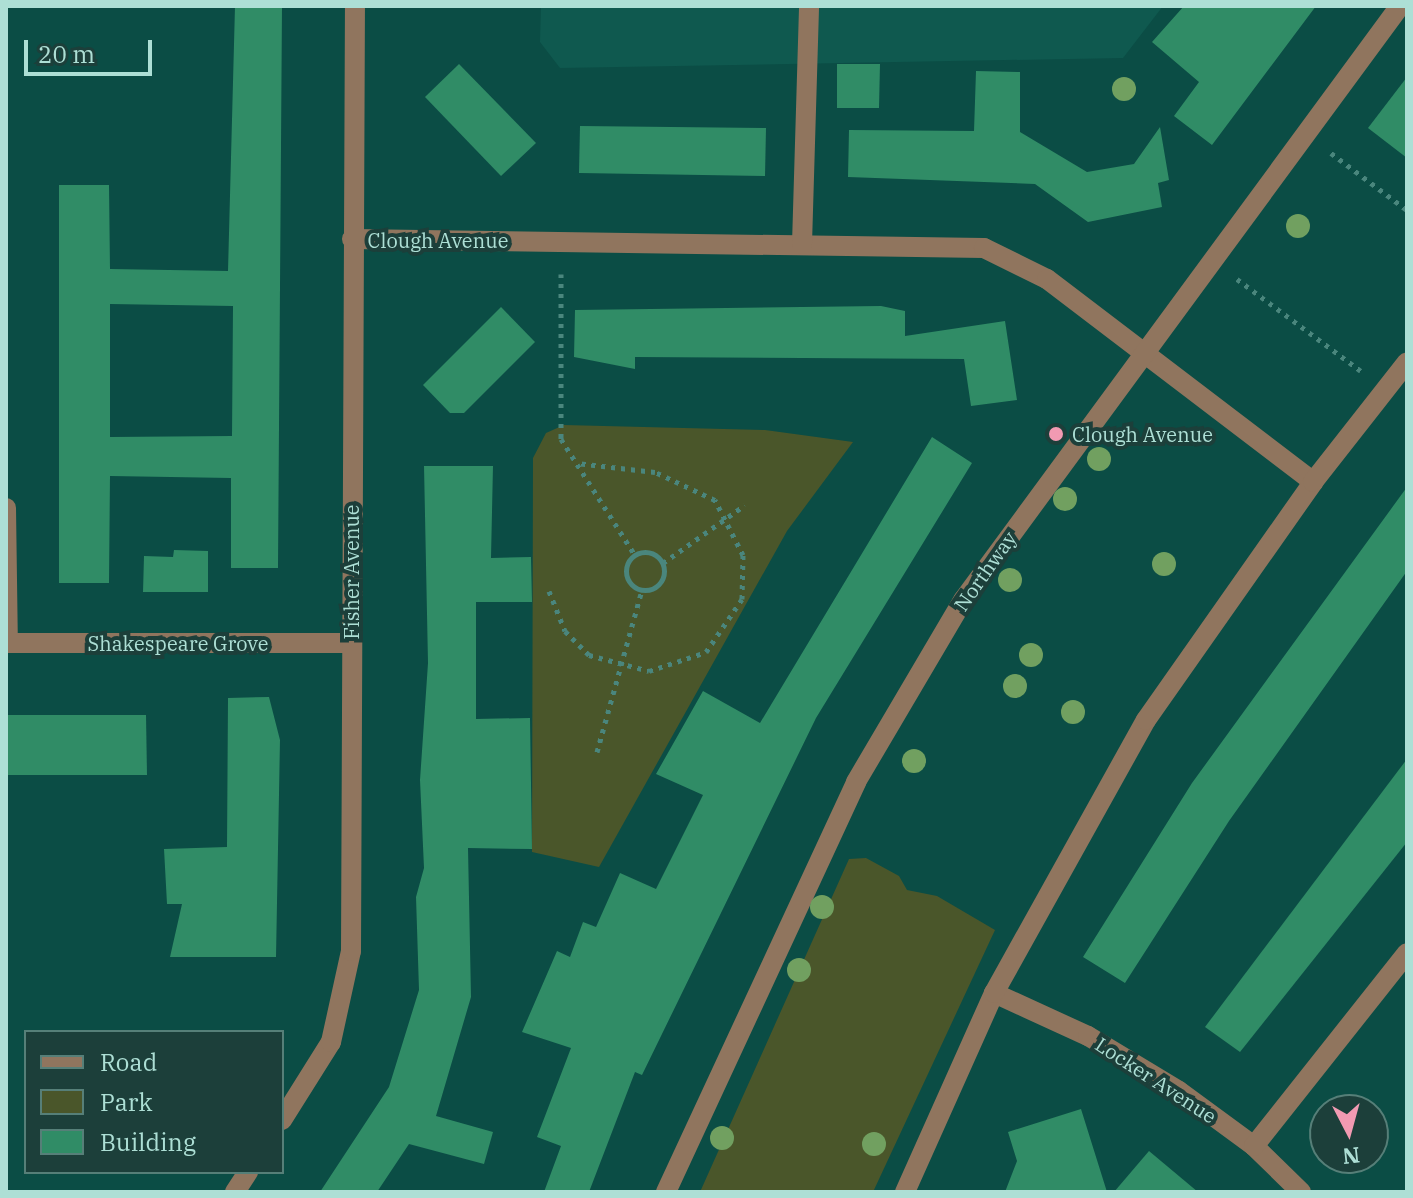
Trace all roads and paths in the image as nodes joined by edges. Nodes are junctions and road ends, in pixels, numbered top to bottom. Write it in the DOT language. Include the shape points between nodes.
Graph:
graph roads {
  1 [pos="355,6"];
  2 [pos="809,6"];
  3 [pos="1400,6"];
  4 [pos="1320,146"];
  5 [pos="1407,210"];
  6 [pos="352,239"];
  7 [pos="561,241"];
  8 [pos="802,244"];
  9 [pos="1226,271"];
  10 [pos="1142,350"];
  11 [pos="1407,362"];
  12 [pos="1371,379"];
  13 [pos="577,463"];
  14 [pos="1313,482"];
  15 [pos="745,505"];
  16 [pos="6,508"];
  17 [pos="729,516"];
  18 [pos="635,555"];
  19 [pos="663,563"];
  20 [pos="642,590"];
  21 [pos="549,591"];
  22 [pos="7,643"];
  23 [pos="350,643"];
  24 [pos="620,668"];
  25 [pos="597,752"];
  26 [pos="1407,953"];
  27 [pos="994,993"];
  28 [pos="284,1117"];
  29 [pos="1254,1146"];
  30 [pos="247,1174"];
  31 [pos="235,1192"];
  32 [pos="666,1192"];
  33 [pos="905,1192"];
  34 [pos="1301,1192"];
  1 -- 6 [label="street, Fisher Avenue"];
  2 -- 8 [label="street"];
  3 -- 10 [label="street, Northway"];
  4 -- 5 [label="path"];
  6 -- 7 [label="street, Clough Avenue"];
  6 -- 23 [label="street, Fisher Avenue"];
  7 -- 8 [label="street, Clough Avenue"];
  7 -- 13 [label="path" via="561,439"];
  8 -- 10 [label="street, Clough Avenue" via="984,248 1047,279"];
  9 -- 12 [label="path"];
  10 -- 14 [label="street, Clough Avenue"];
  10 -- 32 [label="street, Northway" via="964,599 856,782"];
  11 -- 14 [label="street"];
  13 -- 17 [label="path" via="623,464 685,481"];
  13 -- 18 [label="path"];
  14 -- 27 [label="street" via="1146,720"];
  15 -- 17 [label="path"];
  16 -- 22 [label="street"];
  17 -- 19 [label="path"];
  17 -- 24 [label="path" via="745,578 721,636 669,669"];
  18 -- 19 [label="path" via="650,552"];
  18 -- 20 [label="path" via="626,575"];
  19 -- 20 [label="path" via="662,580"];
  20 -- 24 [label="path"];
  21 -- 24 [label="path" via="575,642"];
  22 -- 23 [label="street, Shakespeare Grove"];
  23 -- 28 [label="street, Fisher Avenue" via="351,951 344,1002 331,1042"];
  24 -- 25 [label="path"];
  26 -- 29 [label="street"];
  27 -- 29 [label="street, Locker Avenue" via="1088,1036"];
  27 -- 33 [label="street"];
  29 -- 34 [label="street, Locker Avenue"];
  30 -- 31 [label="street"];
}
